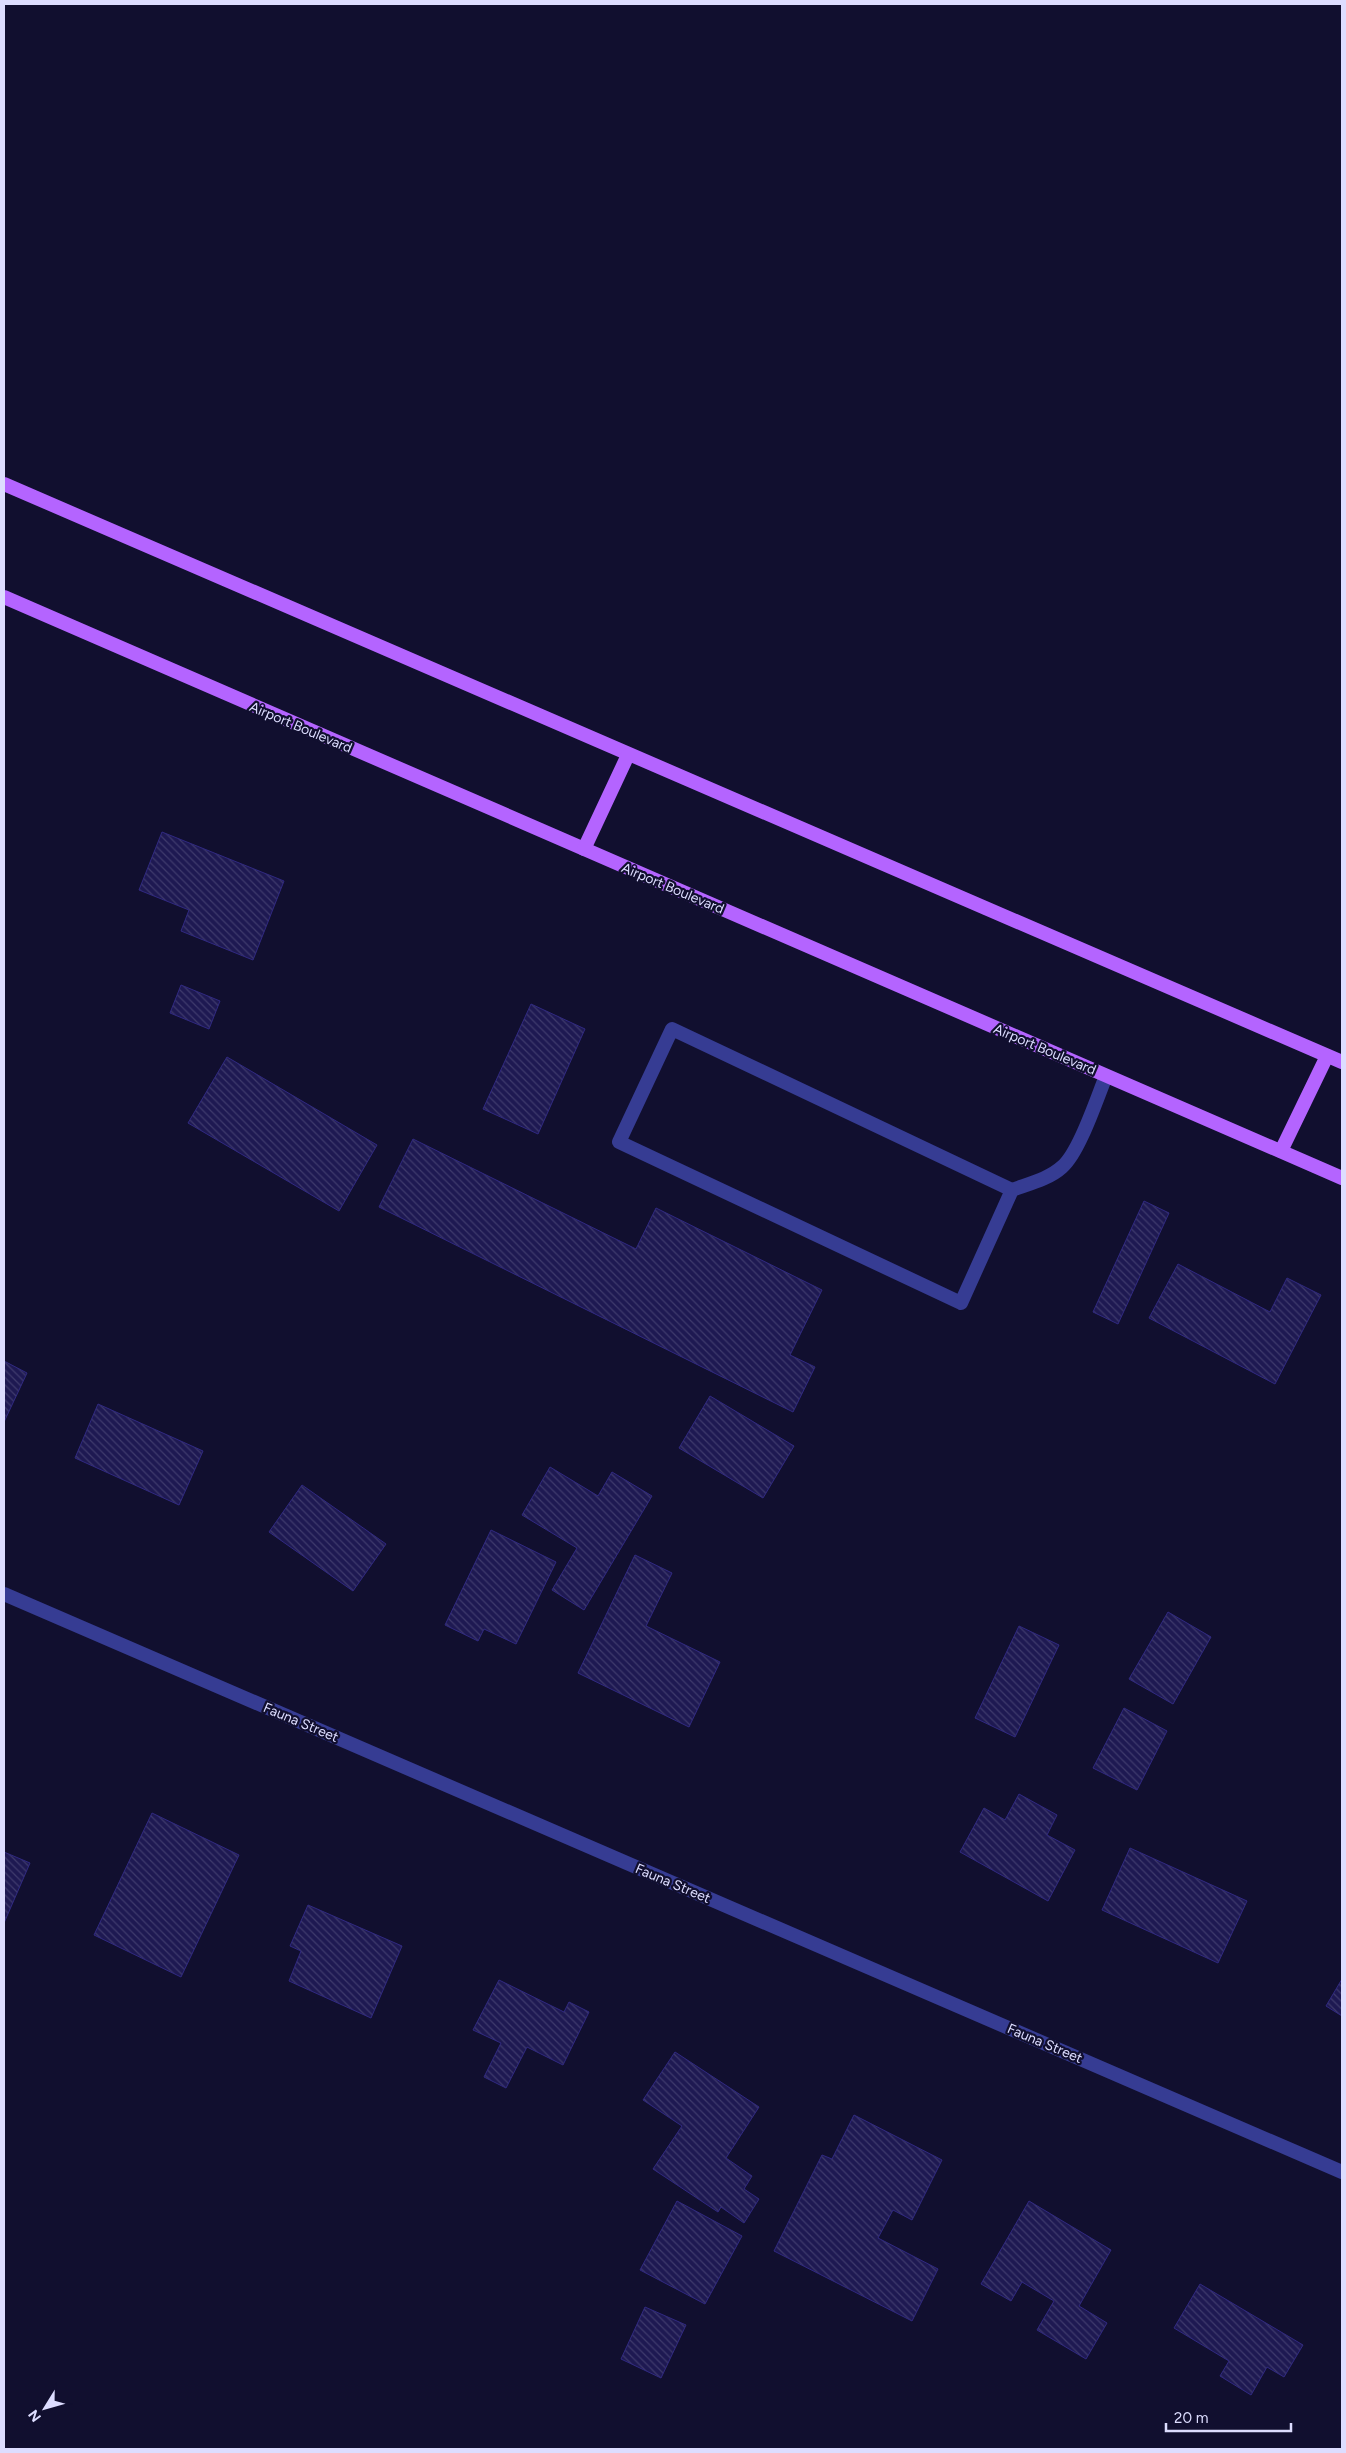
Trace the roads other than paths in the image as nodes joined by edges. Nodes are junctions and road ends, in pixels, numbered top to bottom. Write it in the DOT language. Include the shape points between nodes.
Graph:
graph roads {
  1 [pos="4,484"];
  2 [pos="4,598"];
  3 [pos="628,755"];
  4 [pos="584,849"];
  5 [pos="1327,1056"];
  6 [pos="1342,1062"];
  7 [pos="1106,1076"];
  8 [pos="1281,1151"];
  9 [pos="1342,1178"];
  10 [pos="1012,1190"];
  11 [pos="4,1594"];
  12 [pos="1342,2172"];
  1 -- 3 [label="main road"];
  2 -- 4 [label="main road, Airport Boulevard"];
  3 -- 4 [label="main road"];
  3 -- 5 [label="main road"];
  4 -- 7 [label="main road, Airport Boulevard"];
  5 -- 6 [label="main road"];
  5 -- 8 [label="main road"];
  7 -- 8 [label="main road, Airport Boulevard"];
  7 -- 10 [label="street" via="1075,1149 1062,1167 1036,1182"];
  8 -- 9 [label="main road, Airport Boulevard"];
  10 -- 10 [label="street" via="672,1029 619,1142 961,1303"];
  11 -- 12 [label="street, Fauna Street"];
}
